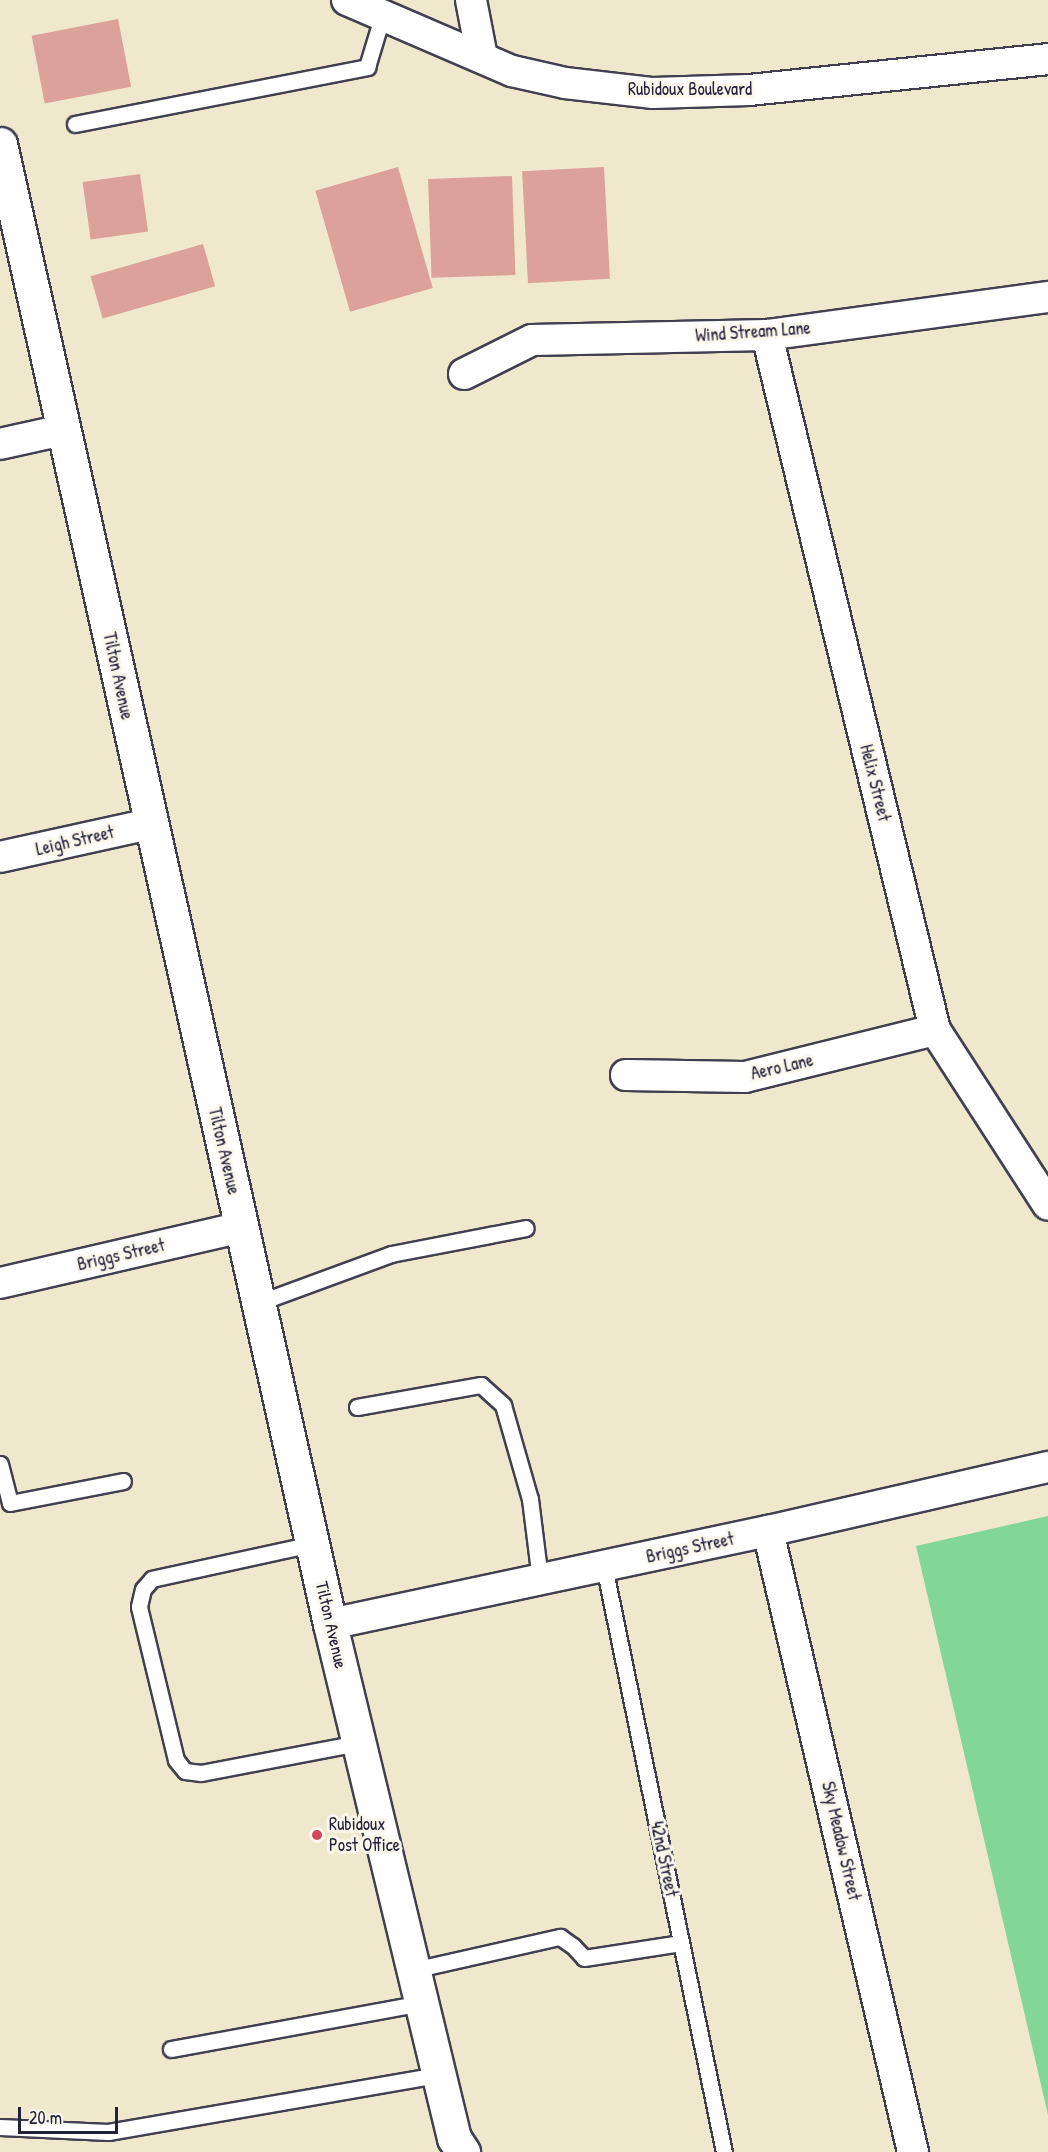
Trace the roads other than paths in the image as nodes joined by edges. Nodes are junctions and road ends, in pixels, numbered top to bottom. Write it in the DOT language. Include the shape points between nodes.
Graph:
graph roads {
  1 [pos="347,0"];
  2 [pos="471,0"];
  3 [pos="383,14"];
  4 [pos="482,57"];
  5 [pos="1048,59"];
  6 [pos="75,124"];
  7 [pos="0,144"];
  8 [pos="1048,297"];
  9 [pos="767,334"];
  10 [pos="464,374"];
  11 [pos="63,430"];
  12 [pos="0,444"];
  13 [pos="150,824"];
  14 [pos="0,857"];
  15 [pos="935,1030"];
  16 [pos="626,1075"];
  17 [pos="1048,1205"];
  18 [pos="242,1227"];
  19 [pos="526,1228"];
  20 [pos="0,1283"];
  21 [pos="258,1303"];
  22 [pos="357,1407"];
  23 [pos="0,1464"];
  24 [pos="1048,1467"];
  25 [pos="123,1481"];
  26 [pos="768,1531"];
  27 [pos="312,1544"];
  28 [pos="604,1566"];
  29 [pos="540,1579"];
  30 [pos="330,1624"];
  31 [pos="359,1743"];
  32 [pos="681,1943"];
  33 [pos="413,1971"];
  34 [pos="421,2003"];
  35 [pos="171,2049"];
  36 [pos="438,2075"];
  37 [pos="0,2127"];
  38 [pos="464,2152"];
  39 [pos="724,2152"];
  40 [pos="914,2152"];
  1 -- 3 [label="street, Rubidoux Boulevard"];
  2 -- 4 [label="street"];
  3 -- 4 [label="street, Rubidoux Boulevard"];
  3 -- 6 [label="lane" via="367,67"];
  4 -- 5 [label="street, Rubidoux Boulevard" via="512,71 565,83 653,93 749,90"];
  7 -- 11 [label="street, Tilton Avenue"];
  8 -- 9 [label="street, Wind Stream Lane"];
  9 -- 10 [label="street, Wind Stream Lane" via="532,340"];
  9 -- 15 [label="street, Helix Street"];
  11 -- 12 [label="street"];
  11 -- 13 [label="street, Tilton Avenue"];
  13 -- 14 [label="street, Leigh Street"];
  13 -- 18 [label="street, Tilton Avenue"];
  15 -- 16 [label="street, Aero Lane" via="745,1077"];
  15 -- 17 [label="street, Helix Street"];
  18 -- 20 [label="street, Briggs Street"];
  18 -- 21 [label="street, Tilton Avenue"];
  19 -- 21 [label="lane" via="391,1254"];
  21 -- 27 [label="street, Tilton Avenue"];
  22 -- 29 [label="lane" via="481,1385 503,1405 530,1499"];
  23 -- 25 [label="lane" via="10,1503"];
  24 -- 26 [label="street, Briggs Street"];
  26 -- 28 [label="street, Briggs Street"];
  26 -- 40 [label="street, Sky Meadow Street"];
  27 -- 30 [label="street, Tilton Avenue"];
  27 -- 31 [label="lane" via="152,1579 143,1589 139,1606 176,1760 184,1771 201,1773"];
  28 -- 29 [label="street, Briggs Street"];
  28 -- 32 [label="lane, 42nd Street"];
  29 -- 30 [label="street, Briggs Street"];
  30 -- 31 [label="street, Tilton Avenue"];
  31 -- 33 [label="street, Tilton Avenue"];
  32 -- 33 [label="lane" via="584,1958 560,1937"];
  32 -- 39 [label="lane, 42nd Street"];
  33 -- 34 [label="street, Tilton Avenue"];
  34 -- 35 [label="lane"];
  34 -- 36 [label="street, Tilton Avenue"];
  36 -- 37 [label="lane" via="108,2132"];
  36 -- 38 [label="street, Tilton Avenue" via="454,2138"];
}
